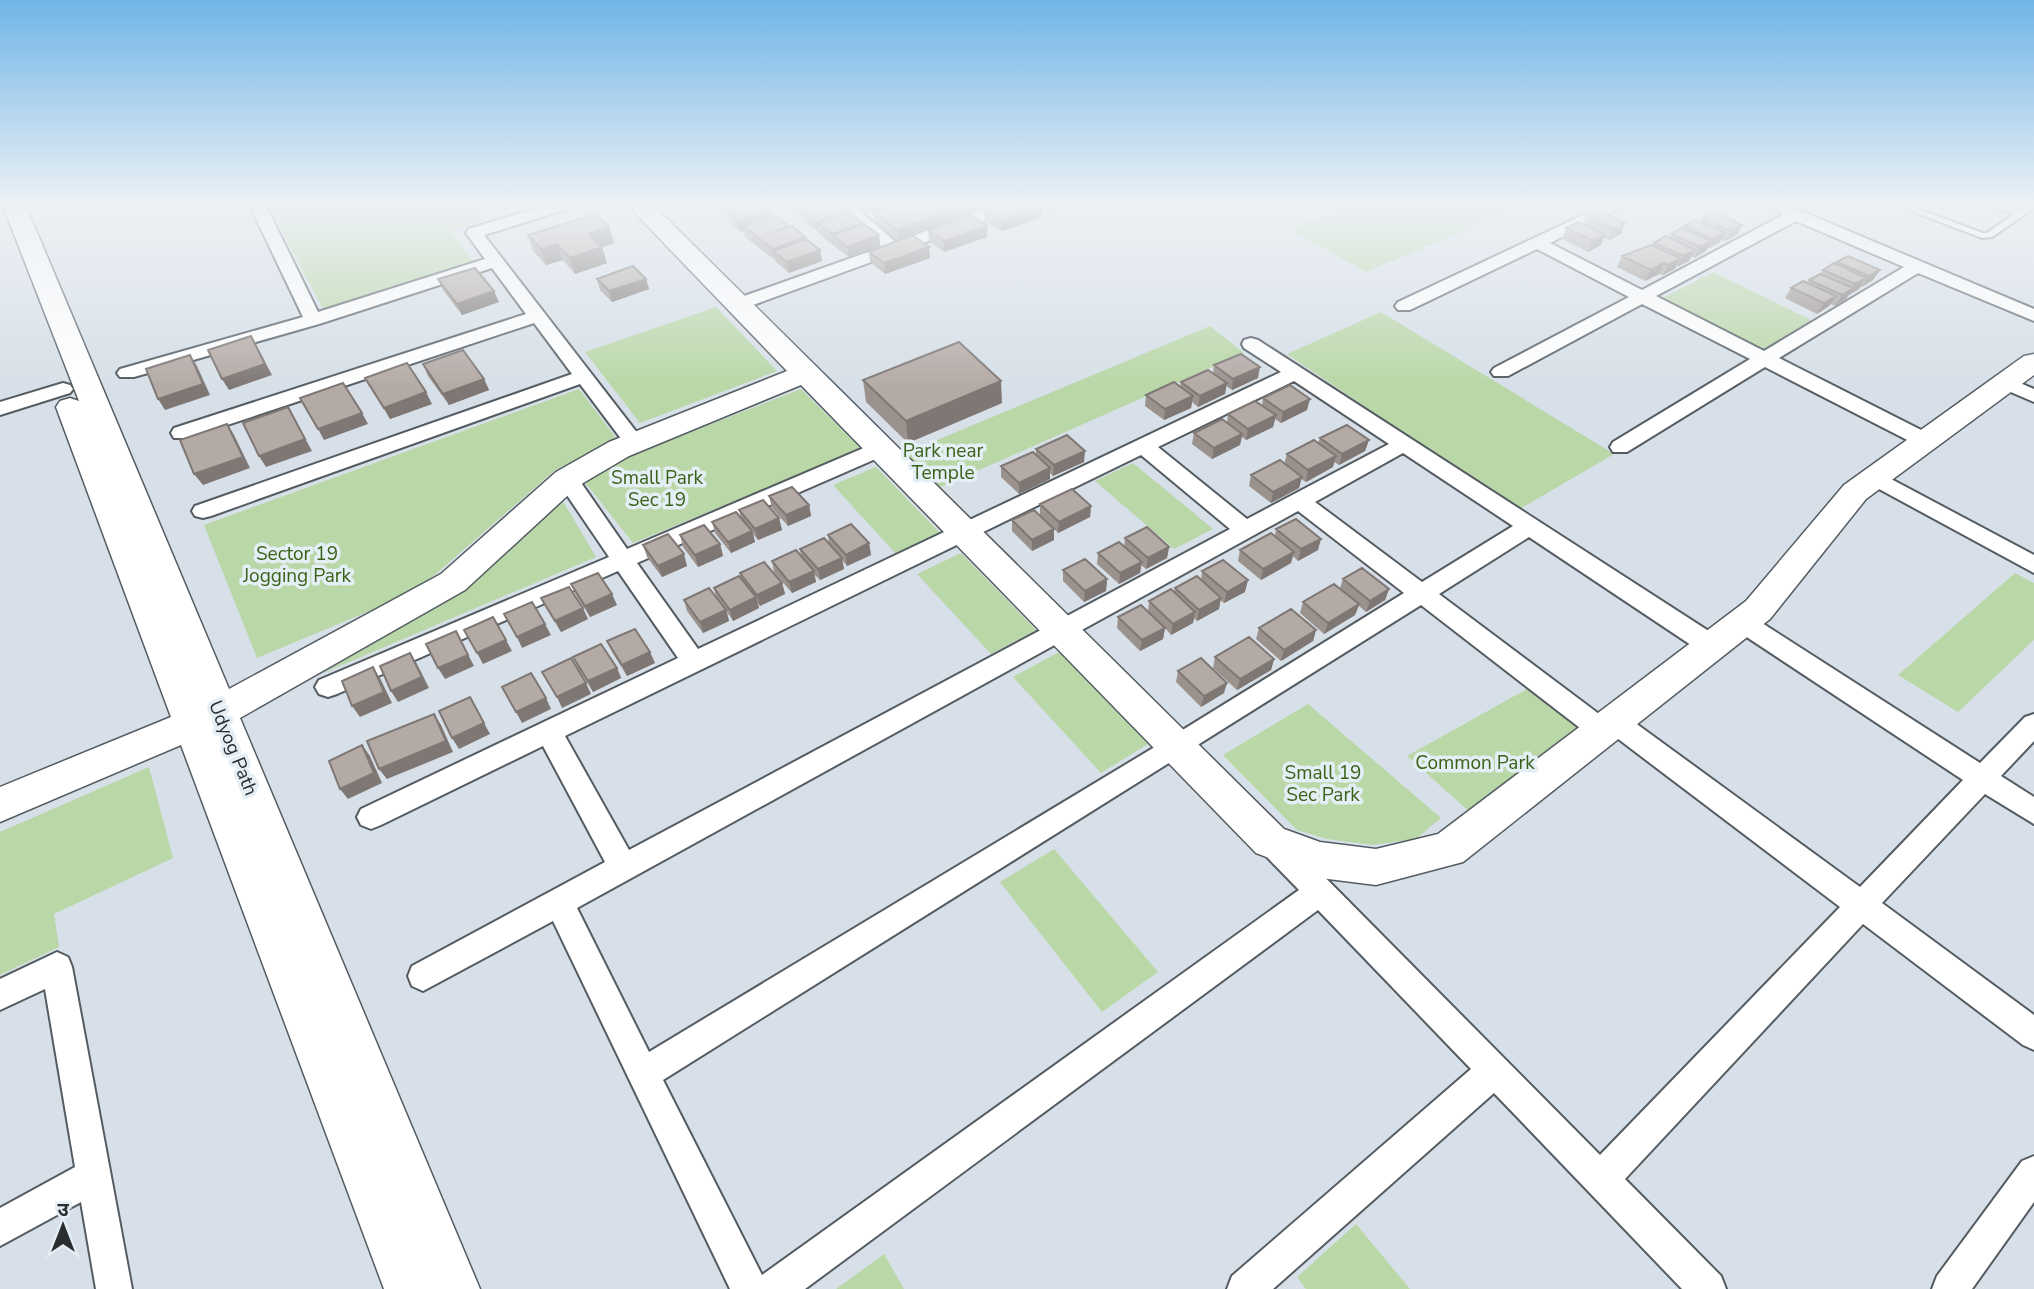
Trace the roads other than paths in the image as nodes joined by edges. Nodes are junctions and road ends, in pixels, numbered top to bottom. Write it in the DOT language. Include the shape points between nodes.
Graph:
graph roads {
  1 [pos="14,266"];
  2 [pos="36,266"];
  3 [pos="287,266"];
  4 [pos="482,266"];
  5 [pos="498,266"];
  6 [pos="698,266"];
  7 [pos="844,266"];
  8 [pos="1488,266"];
  9 [pos="1583,266"];
  10 [pos="1698,266"];
  11 [pos="1917,266"];
  12 [pos="1642,296"];
  13 [pos="736,305"];
  14 [pos="1404,306"];
  15 [pos="537,316"];
  16 [pos="2034,316"];
  17 [pos="313,320"];
  18 [pos="1251,344"];
  19 [pos="1765,359"];
  20 [pos="2034,362"];
  21 [pos="1501,372"];
  22 [pos="127,373"];
  23 [pos="1295,373"];
  24 [pos="804,374"];
  25 [pos="584,376"];
  26 [pos="63,389"];
  27 [pos="2020,389"];
  28 [pos="0,409"];
  29 [pos="181,433"];
  30 [pos="1926,441"];
  31 [pos="635,443"];
  32 [pos="1404,444"];
  33 [pos="1143,446"];
  34 [pos="1620,447"];
  35 [pos="880,449"];
  36 [pos="1882,473"];
  37 [pos="567,479"];
  38 [pos="1300,500"];
  39 [pos="204,511"];
  40 [pos="1529,526"];
  41 [pos="1246,530"];
  42 [pos="964,534"];
  43 [pos="2034,547"];
  44 [pos="623,560"];
  45 [pos="2034,565"];
  46 [pos="1422,594"];
  47 [pos="1742,622"];
  48 [pos="1060,630"];
  49 [pos="1712,646"];
  50 [pos="694,663"];
  51 [pos="328,687"];
  52 [pos="205,718"];
  53 [pos="2034,724"];
  54 [pos="1608,726"];
  55 [pos="549,732"];
  56 [pos="1177,747"];
  57 [pos="1982,778"];
  58 [pos="0,805"];
  59 [pos="2034,811"];
  60 [pos="371,817"];
  61 [pos="1270,841"];
  62 [pos="623,867"];
  63 [pos="1320,892"];
  64 [pos="559,902"];
  65 [pos="1861,905"];
  66 [pos="424,976"];
  67 [pos="0,995"];
  68 [pos="2034,1034"];
  69 [pos="1495,1070"];
  70 [pos="643,1074"];
  71 [pos="2034,1173"];
  72 [pos="94,1176"];
  73 [pos="1601,1179"];
  74 [pos="0,1228"];
  75 [pos="1704,1287"];
  76 [pos="114,1289"];
  77 [pos="410,1289"];
  78 [pos="453,1289"];
  79 [pos="749,1289"];
  80 [pos="774,1289"];
  81 [pos="1245,1289"];
  82 [pos="1950,1289"];
  1 -- 26 [label="main road, Udyog Path"];
  2 -- 52 [label="main road, Udyog Path"];
  3 -- 17 [label="street"];
  4 -- 17 [label="street"];
  5 -- 15 [label="street"];
  6 -- 13 [label="main road"];
  7 -- 13 [label="street"];
  8 -- 14 [label="street"];
  9 -- 12 [label="street"];
  10 -- 12 [label="street"];
  11 -- 16 [label="street"];
  11 -- 19 [label="street"];
  12 -- 19 [label="street"];
  12 -- 21 [label="street"];
  13 -- 24 [label="main road"];
  15 -- 25 [label="street"];
  15 -- 29 [label="street"];
  17 -- 22 [label="street"];
  18 -- 23 [label="street"];
  19 -- 30 [label="street"];
  19 -- 34 [label="street"];
  20 -- 27 [label="main road"];
  23 -- 32 [label="street"];
  23 -- 33 [label="street"];
  24 -- 31 [label="main road"];
  24 -- 35 [label="main road"];
  25 -- 31 [label="street"];
  25 -- 39 [label="street"];
  26 -- 28 [label="street"];
  26 -- 52 [label="main road, Udyog Path"];
  27 -- 30 [label="main road"];
  30 -- 36 [label="main road"];
  31 -- 37 [label="main road"];
  32 -- 38 [label="street"];
  32 -- 40 [label="street"];
  33 -- 41 [label="street"];
  33 -- 42 [label="street"];
  35 -- 42 [label="main road"];
  35 -- 44 [label="street"];
  36 -- 43 [label="street"];
  36 -- 45 [label="street"];
  36 -- 47 [label="main road" via="1855,492 1758,610"];
  37 -- 44 [label="street"];
  37 -- 52 [label="main road" via="453,582"];
  38 -- 41 [label="street"];
  38 -- 46 [label="street"];
  40 -- 46 [label="street"];
  40 -- 49 [label="street"];
  41 -- 48 [label="street"];
  42 -- 48 [label="main road"];
  42 -- 50 [label="street"];
  44 -- 50 [label="street"];
  44 -- 51 [label="street"];
  46 -- 54 [label="street"];
  46 -- 56 [label="street"];
  47 -- 49 [label="main road"];
  47 -- 57 [label="street"];
  48 -- 56 [label="main road"];
  48 -- 62 [label="street"];
  49 -- 54 [label="main road"];
  50 -- 55 [label="street"];
  52 -- 58 [label="main road"];
  52 -- 77 [label="main road, Udyog Path"];
  52 -- 78 [label="main road, Udyog Path"];
  53 -- 57 [label="street"];
  54 -- 61 [label="main road" via="1449,849 1377,867 1320,860"];
  54 -- 65 [label="street"];
  55 -- 60 [label="street"];
  55 -- 62 [label="street"];
  56 -- 61 [label="main road"];
  56 -- 70 [label="street"];
  57 -- 59 [label="street"];
  57 -- 65 [label="street"];
  61 -- 63 [label="street"];
  62 -- 64 [label="street"];
  63 -- 69 [label="street"];
  63 -- 80 [label="street"];
  64 -- 66 [label="street"];
  64 -- 70 [label="street"];
  65 -- 68 [label="street"];
  65 -- 73 [label="street"];
  67 -- 72 [label="street" via="57,967"];
  69 -- 73 [label="street"];
  69 -- 81 [label="street"];
  70 -- 79 [label="street"];
  71 -- 82 [label="street"];
  72 -- 74 [label="street"];
  72 -- 76 [label="street"];
  73 -- 75 [label="street"];
}
